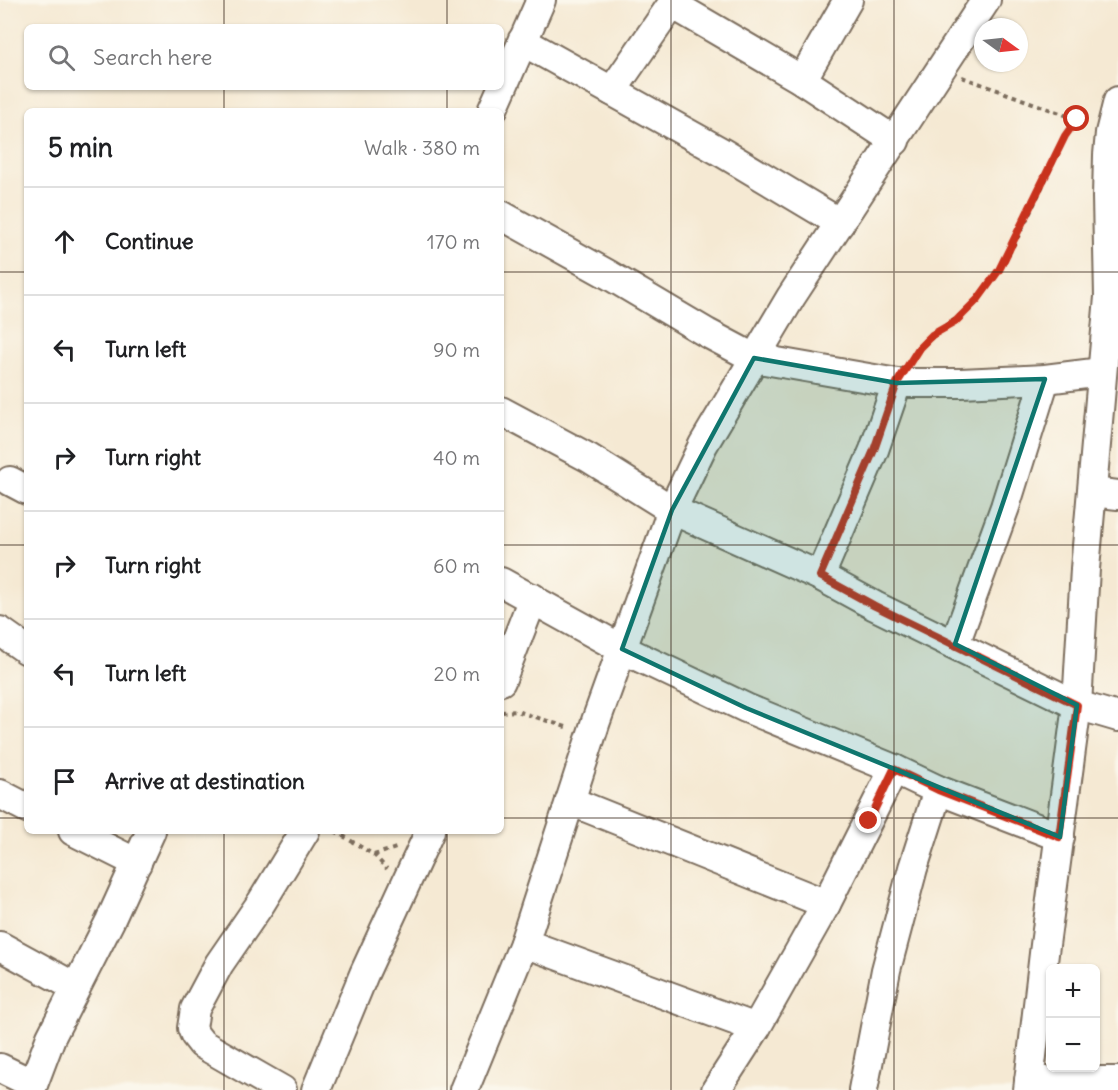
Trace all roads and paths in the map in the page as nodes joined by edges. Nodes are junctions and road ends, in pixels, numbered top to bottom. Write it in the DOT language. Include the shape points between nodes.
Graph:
graph roads {
  1 [pos="541,0"];
  2 [pos="848,0"];
  3 [pos="986,0"];
  4 [pos="673,2"];
  5 [pos="522,41"];
  6 [pos="942,68"];
  7 [pos="802,80"];
  8 [pos="504,83"];
  9 [pos="501,90"];
  10 [pos="612,91"];
  11 [pos="1118,104"];
  12 [pos="493,108"];
  13 [pos="1077,119"];
  14 [pos="1110,133"];
  15 [pos="895,141"];
  16 [pos="504,217"];
  17 [pos="840,223"];
  18 [pos="1113,298"];
  19 [pos="754,358"];
  20 [pos="1102,372"];
  21 [pos="1045,380"];
  22 [pos="897,383"];
  23 [pos="504,413"];
  24 [pos="1105,494"];
  25 [pos="672,510"];
  26 [pos="820,576"];
  27 [pos="504,584"];
  28 [pos="533,598"];
  29 [pos="0,632"];
  30 [pos="955,644"];
  31 [pos="24,648"];
  32 [pos="622,649"];
  33 [pos="504,673"];
  34 [pos="1077,705"];
  35 [pos="504,711"];
  36 [pos="1118,717"];
  37 [pos="592,737"];
  38 [pos="894,769"];
  39 [pos="938,790"];
  40 [pos="0,794"];
  41 [pos="570,801"];
  42 [pos="24,806"];
  43 [pos="79,834"];
  44 [pos="150,834"];
  45 [pos="303,834"];
  46 [pos="340,834"];
  47 [pos="429,834"];
  48 [pos="1059,837"];
  49 [pos="137,863"];
  50 [pos="399,896"];
  51 [pos="826,904"];
  52 [pos="524,942"];
  53 [pos="0,946"];
  54 [pos="75,987"];
  55 [pos="756,1028"];
  56 [pos="0,1068"];
  57 [pos="1118,1081"];
  58 [pos="1029,1085"];
  59 [pos="32,1087"];
  60 [pos="282,1090"];
  61 [pos="316,1090"];
  62 [pos="464,1090"];
  63 [pos="716,1090"];
  64 [pos="863,1090"];
  1 -- 5 [label="street"];
  2 -- 7 [label="street"];
  3 -- 6 [label="street"];
  4 -- 7 [label="street"];
  4 -- 10 [label="street"];
  5 -- 8 [label="street"];
  5 -- 10 [label="street"];
  6 -- 13 [label="path"];
  6 -- 15 [label="street"];
  7 -- 15 [label="street"];
  9 -- 12 [label="street"];
  10 -- 17 [label="street"];
  11 -- 14 [label="street"];
  13 -- 14 [label="path"];
  13 -- 22 [label="path" via="999,270 955,322 919,348"];
  14 -- 18 [label="street" via="1107,197"];
  15 -- 17 [label="street"];
  16 -- 19 [label="street"];
  17 -- 19 [label="street"];
  18 -- 20 [label="street"];
  19 -- 22 [label="street"];
  19 -- 25 [label="street" via="703,445"];
  20 -- 21 [label="street"];
  20 -- 24 [label="street"];
  21 -- 22 [label="street"];
  21 -- 30 [label="street" via="1005,507"];
  22 -- 26 [label="street" via="874,450"];
  23 -- 25 [label="street" via="589,458"];
  24 -- 34 [label="street"];
  25 -- 26 [label="street"];
  25 -- 32 [label="street"];
  26 -- 30 [label="street"];
  27 -- 28 [label="street"];
  28 -- 32 [label="street"];
  28 -- 33 [label="street"];
  29 -- 31 [label="street"];
  30 -- 34 [label="street"];
  32 -- 37 [label="street"];
  32 -- 38 [label="street" via="746,708"];
  34 -- 36 [label="street"];
  34 -- 48 [label="street"];
  35 -- 37 [label="path" via="538,717"];
  37 -- 41 [label="street"];
  38 -- 39 [label="street"];
  38 -- 51 [label="street"];
  39 -- 48 [label="street"];
  39 -- 64 [label="street" via="888,959"];
  40 -- 42 [label="street"];
  41 -- 51 [label="street"];
  41 -- 52 [label="street"];
  43 -- 49 [label="street"];
  44 -- 49 [label="street"];
  45 -- 60 [label="street" via="219,964 193,1019 195,1035 202,1044"];
  46 -- 50 [label="path" via="374,855 393,874"];
  47 -- 50 [label="street"];
  48 -- 58 [label="street"];
  49 -- 54 [label="street"];
  50 -- 61 [label="street"];
  51 -- 55 [label="street"];
  52 -- 55 [label="street"];
  52 -- 62 [label="street"];
  53 -- 54 [label="street"];
  54 -- 59 [label="street"];
  55 -- 63 [label="street"];
  56 -- 59 [label="street"];
  57 -- 58 [label="street"];
}
